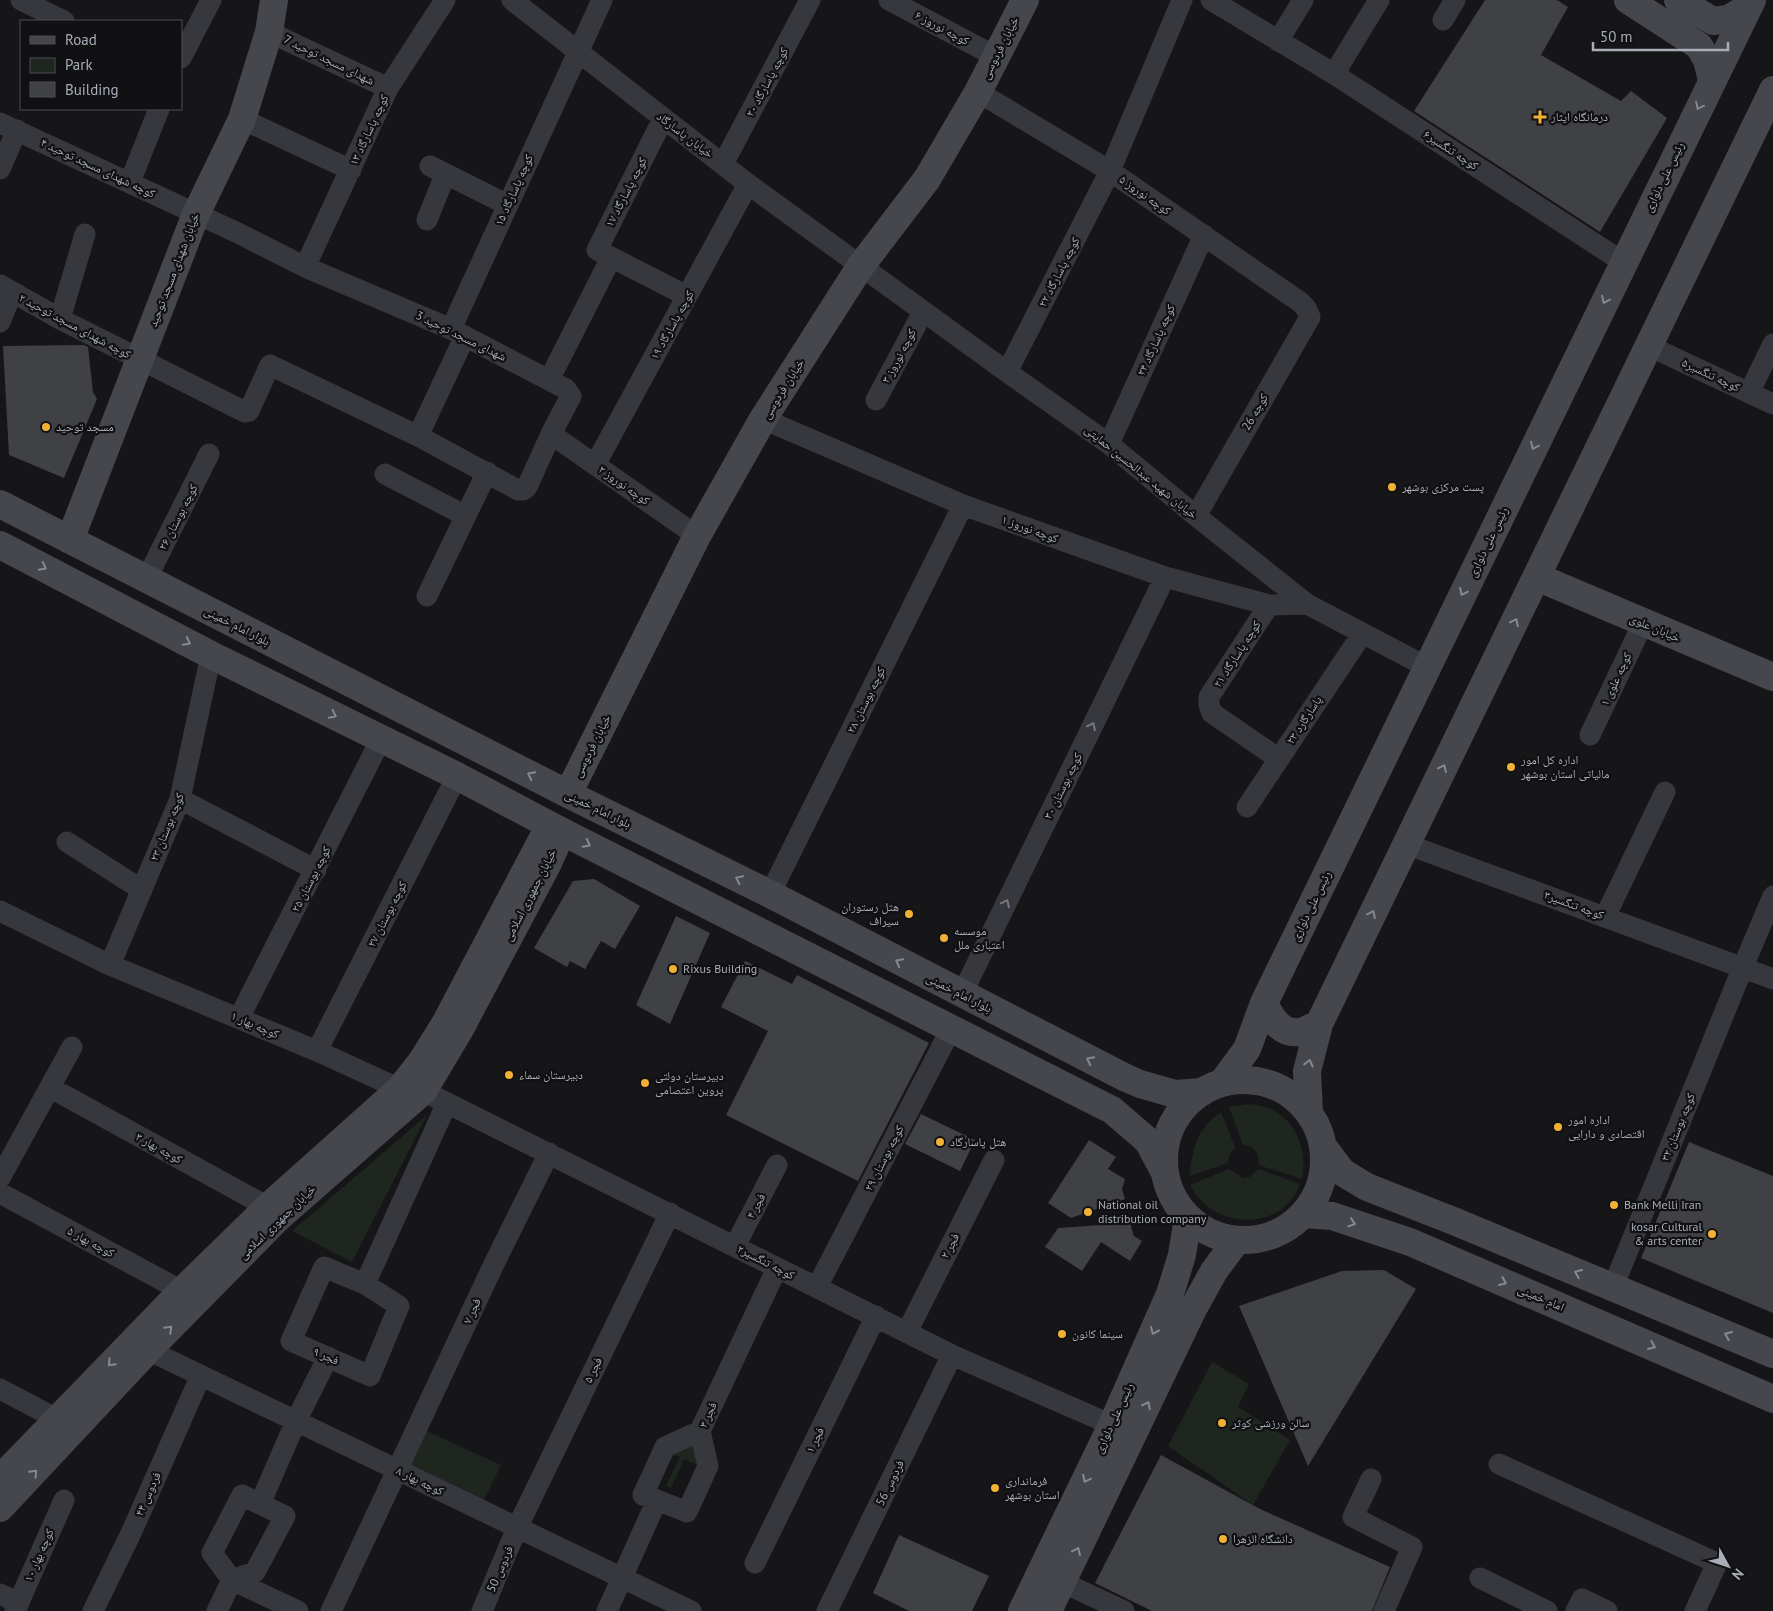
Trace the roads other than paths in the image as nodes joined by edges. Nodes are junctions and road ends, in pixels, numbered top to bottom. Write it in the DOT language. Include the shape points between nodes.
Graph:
graph roads {
  1 [pos="21,0"];
  2 [pos="211,0"];
  3 [pos="274,0"];
  4 [pos="445,0"];
  5 [pos="512,0"];
  6 [pos="602,0"];
  7 [pos="810,0"];
  8 [pos="889,0"];
  9 [pos="1025,0"];
  10 [pos="1182,0"];
  11 [pos="1303,0"];
  12 [pos="1379,0"];
  13 [pos="1455,0"];
  14 [pos="1628,0"];
  15 [pos="1678,0"];
  16 [pos="1219,2"];
  17 [pos="1749,4"];
  18 [pos="62,20"];
  19 [pos="1443,20"];
  20 [pos="269,32"];
  21 [pos="1278,41"];
  22 [pos="577,52"];
  23 [pos="182,56"];
  24 [pos="995,56"];
  25 [pos="1334,74"];
  26 [pos="1712,80"];
  27 [pos="388,88"];
  28 [pos="978,92"];
  29 [pos="1770,103"];
  30 [pos="159,110"];
  31 [pos="242,119"];
  32 [pos="663,119"];
  33 [pos="9,126"];
  34 [pos="723,164"];
  35 [pos="0,169"];
  36 [pos="351,170"];
  37 [pos="1110,170"];
  38 [pos="130,182"];
  39 [pos="748,184"];
  40 [pos="508,205"];
  41 [pos="196,214"];
  42 [pos="426,220"];
  43 [pos="85,234"];
  44 [pos="1204,235"];
  45 [pos="611,258"];
  46 [pos="1623,262"];
  47 [pos="860,266"];
  48 [pos="305,267"];
  49 [pos="6,289"];
  50 [pos="687,296"];
  51 [pos="1306,308"];
  52 [pos="923,312"];
  53 [pos="60,319"];
  54 [pos="0,322"];
  55 [pos="458,332"];
  56 [pos="1773,344"];
  57 [pos="1649,346"];
  58 [pos="140,360"];
  59 [pos="1007,372"];
  60 [pos="549,380"];
  61 [pos="1749,393"];
  62 [pos="876,400"];
  63 [pos="1773,404"];
  64 [pos="764,419"];
  65 [pos="551,434"];
  66 [pos="418,436"];
  67 [pos="1109,444"];
  68 [pos="209,454"];
  69 [pos="596,466"];
  70 [pos="487,472"];
  71 [pos="385,474"];
  72 [pos="0,504"];
  73 [pos="962,505"];
  74 [pos="466,516"];
  75 [pos="1196,516"];
  76 [pos="697,536"];
  77 [pos="70,540"];
  78 [pos="0,545"];
  79 [pos="1165,577"];
  80 [pos="1537,577"];
  81 [pos="146,580"];
  82 [pos="427,596"];
  83 [pos="1307,604"];
  84 [pos="1269,605"];
  85 [pos="1643,623"];
  86 [pos="1362,634"];
  87 [pos="211,654"];
  88 [pos="1427,667"];
  89 [pos="1773,676"];
  90 [pos="1590,735"];
  91 [pos="381,739"];
  92 [pos="1279,759"];
  93 [pos="457,776"];
  94 [pos="1665,792"];
  95 [pos="568,794"];
  96 [pos="180,799"];
  97 [pos="1247,807"];
  98 [pos="557,829"];
  99 [pos="67,842"];
  100 [pos="1406,844"];
  101 [pos="316,870"];
  102 [pos="142,890"];
  103 [pos="770,894"];
  104 [pos="1773,896"];
  105 [pos="0,911"];
  106 [pos="1605,916"];
  107 [pos="110,965"];
  108 [pos="1742,967"];
  109 [pos="1773,979"];
  110 [pos="962,994"];
  111 [pos="1264,1003"];
  112 [pos="239,1018"];
  113 [pos="1319,1024"];
  114 [pos="951,1029"];
  115 [pos="72,1047"];
  116 [pos="317,1051"];
  117 [pos="1126,1078"];
  118 [pos="1213,1087"];
  119 [pos="51,1088"];
  120 [pos="412,1090"];
  121 [pos="447,1103"];
  122 [pos="1112,1110"];
  123 [pos="1309,1112"];
  124 [pos="1324,1148"];
  125 [pos="549,1153"];
  126 [pos="994,1160"];
  127 [pos="778,1165"];
  128 [pos="1165,1173"];
  129 [pos="0,1178"];
  130 [pos="0,1193"];
  131 [pos="268,1207"];
  132 [pos="1426,1210"];
  133 [pos="670,1213"];
  134 [pos="1304,1214"];
  135 [pos="1188,1218"];
  136 [pos="1237,1240"];
  137 [pos="1410,1242"];
  138 [pos="734,1246"];
  139 [pos="777,1268"];
  140 [pos="366,1284"];
  141 [pos="817,1287"];
  142 [pos="1613,1287"];
  143 [pos="182,1291"];
  144 [pos="1170,1294"];
  145 [pos="1193,1309"];
  146 [pos="876,1316"];
  147 [pos="907,1332"];
  148 [pos="148,1350"];
  149 [pos="1773,1354"];
  150 [pos="952,1355"];
  151 [pos="328,1357"];
  152 [pos="201,1375"];
  153 [pos="0,1389"];
  154 [pos="1773,1399"];
  155 [pos="296,1422"];
  156 [pos="65,1425"];
  157 [pos="1112,1425"];
  158 [pos="700,1431"];
  159 [pos="1499,1464"];
  160 [pos="398,1470"];
  161 [pos="0,1479"];
  162 [pos="1371,1479"];
  163 [pos="64,1500"];
  164 [pos="657,1500"];
  165 [pos="260,1504"];
  166 [pos="0,1508"];
  167 [pos="517,1528"];
  168 [pos="755,1563"];
  169 [pos="622,1578"];
  170 [pos="1480,1578"];
  171 [pos="232,1580"];
  172 [pos="1062,1582"];
  173 [pos="11,1602"];
  174 [pos="93,1611"];
  175 [pos="217,1611"];
  176 [pos="298,1611"];
  177 [pos="331,1611"];
  178 [pos="482,1611"];
  179 [pos="607,1611"];
  180 [pos="691,1611"];
  181 [pos="827,1611"];
  182 [pos="1022,1611"];
  183 [pos="1048,1611"];
  184 [pos="1124,1611"];
  185 [pos="1384,1611"];
  186 [pos="1547,1611"];
  187 [pos="1576,1611"];
  188 [pos="1606,1611"];
  189 [pos="1695,1611"];
  1 -- 18 [label="street"];
  2 -- 23 [label="street"];
  3 -- 20 [label="street, خیابان شهدای مسجد توحید"];
  4 -- 27 [label="street, کوچه پاسارگاد ۱۳"];
  5 -- 22 [label="street, خیابان پاسارگاد"];
  6 -- 22 [label="street, کوچه پاسارگاد ۱۵"];
  7 -- 34 [label="street, کوچه پاسارگاد ۲۰"];
  8 -- 24 [label="street, کوچه نوروز ۶"];
  9 -- 24 [label="street, خیابان فردوسی"];
  10 -- 37 [label="street, کوچه پاسارگاد ۲۲"];
  11 -- 21 [label="street"];
  12 -- 25 [label="street"];
  13 -- 19 [label="street"];
  14 -- 26 [label="street" via="1699,46"];
  15 -- 17 [label="street" via="1713,21 1728,19"];
  16 -- 21 [label="street, کوچه تنگسیر۶"];
  17 -- 26 [label="street, رئیس علی دلواری"];
  20 -- 27 [label="street, شهدای مسجد توحید 7"];
  20 -- 31 [label="street, خیابان شهدای مسجد توحید"];
  21 -- 25 [label="street, کوچه تنگسیر۶"];
  22 -- 32 [label="street, خیابان پاسارگاد"];
  22 -- 40 [label="street, کوچه پاسارگاد ۱۵"];
  24 -- 28 [label="street, خیابان فردوسی"];
  25 -- 46 [label="street, کوچه تنگسیر۶"];
  26 -- 46 [label="street, رئیس علی دلواری, one-way"];
  27 -- 36 [label="street, کوچه پاسارگاد ۱۳"];
  28 -- 37 [label="street, کوچه نوروز ۵"];
  28 -- 47 [label="street, خیابان فردوسی" via="927,179"];
  29 -- 57 [label="street"];
  30 -- 38 [label="street"];
  31 -- 36 [label="street"];
  31 -- 41 [label="street, خیابان شهدای مسجد توحید"];
  32 -- 34 [label="street, خیابان پاسارگاد"];
  32 -- 45 [label="street, کوچه پاسارگاد ۱۷" via="597,248 598,252"];
  33 -- 35 [label="street"];
  33 -- 38 [label="street, کوچه شهدای مسجد توحید ۴"];
  34 -- 39 [label="street, خیابان پاسارگاد"];
  36 -- 48 [label="street, کوچه پاسارگاد ۱۳"];
  37 -- 44 [label="street, کوچه نوروز ۵"];
  37 -- 59 [label="street, کوچه پاسارگاد ۲۲"];
  38 -- 41 [label="street, کوچه شهدای مسجد توحید ۴"];
  39 -- 47 [label="street, خیابان پاسارگاد"];
  39 -- 50 [label="street, کوچه پاسارگاد ۱۹"];
  40 -- 42 [label="street" via="438,170"];
  40 -- 55 [label="street, کوچه پاسارگاد ۱۵"];
  41 -- 48 [label="street, کوچه شهدای مسجد توحید ۴"];
  41 -- 58 [label="street, خیابان شهدای مسجد توحید"];
  43 -- 53 [label="street"];
  44 -- 51 [label="street, کوچه نوروز ۵"];
  44 -- 67 [label="street, کوچه پاسارگاد ۲۴"];
  45 -- 50 [label="street"];
  45 -- 60 [label="street"];
  46 -- 88 [label="street, رئیس علی دلواری, one-way"];
  47 -- 52 [label="street, خیابان شهید عبدالحسین حمایتی"];
  47 -- 64 [label="street, خیابان فردوسی"];
  48 -- 55 [label="street, شهدای مسجد توحید 3"];
  49 -- 53 [label="street, کوچه شهدای مسجد توحید ۲"];
  49 -- 54 [label="street"];
  50 -- 69 [label="street, کوچه پاسارگاد ۱۹"];
  51 -- 75 [label="street, کوچه 26" via="1310,316"];
  52 -- 59 [label="street, خیابان شهید عبدالحسین حمایتی"];
  52 -- 62 [label="street, کوچه نوروز ۳"];
  53 -- 58 [label="street, کوچه شهدای مسجد توحید ۲"];
  55 -- 60 [label="street, شهدای مسجد توحید 3"];
  55 -- 66 [label="street, کوچه پاسارگاد ۱۵"];
  56 -- 61 [label="street"];
  57 -- 61 [label="street, کوچه تنگسیر۵"];
  57 -- 80 [label="street"];
  58 -- 66 [label="street, کوچه شهدای مسجد توحید ۲" via="245,412 249,411 270,365"];
  58 -- 77 [label="street, خیابان شهدای مسجد توحید"];
  59 -- 67 [label="street, خیابان شهید عبدالحسین حمایتی"];
  60 -- 65 [label="street, شهدای مسجد توحید 3" via="569,391 571,396"];
  61 -- 63 [label="street, کوچه تنگسیر۵"];
  64 -- 73 [label="street, کوچه نوروز ۱"];
  64 -- 76 [label="street, خیابان فردوسی"];
  65 -- 69 [label="street, کوچه نوروز ۲"];
  65 -- 70 [label="street" via="523,490"];
  66 -- 70 [label="street"];
  67 -- 75 [label="street, خیابان شهید عبدالحسین حمایتی"];
  68 -- 81 [label="street, کوچه بوستان ۲۶"];
  69 -- 76 [label="street, کوچه نوروز ۲"];
  70 -- 74 [label="street"];
  71 -- 74 [label="street"];
  72 -- 77 [label="street, بلوار امام خمینی"];
  73 -- 79 [label="street, کوچه نوروز ۱"];
  73 -- 103 [label="street, کوچه بوستان ۲۸"];
  74 -- 82 [label="street"];
  75 -- 83 [label="street, خیابان شهید عبدالحسین حمایتی"];
  76 -- 95 [label="street, خیابان فردوسی"];
  77 -- 81 [label="street, بلوار امام خمینی"];
  78 -- 87 [label="street, one-way"];
  79 -- 84 [label="street, کوچه نوروز ۱"];
  110 -- 79 [label="street, کوچه بوستان ۳۰, one-way"];
  80 -- 85 [label="street, خیابان علوی"];
  100 -- 80 [label="street, one-way"];
  95 -- 81 [label="street, بلوار امام خمینی, one-way"];
  83 -- 84 [label="street, کوچه نوروز ۱"];
  83 -- 86 [label="street, خیابان شهید عبدالحسین حمایتی"];
  84 -- 92 [label="street, کوچه پاسارگاد ۲۱" via="1209,697 1209,705 1212,713"];
  85 -- 89 [label="street, خیابان علوی"];
  85 -- 90 [label="street, کوچه علوی ۱"];
  86 -- 88 [label="street, خیابان شهید عبدالحسین حمایتی"];
  86 -- 92 [label="street, پاسارگارد ۲۳"];
  87 -- 91 [label="street, one-way"];
  87 -- 96 [label="street, کوچه بوستان ۲۳"];
  88 -- 111 [label="street, رئیس علی دلواری"];
  91 -- 93 [label="street"];
  91 -- 101 [label="street, کوچه بوستان ۲۵"];
  92 -- 97 [label="street, پاسارگارد ۲۳"];
  93 -- 98 [label="street"];
  93 -- 116 [label="street, کوچه بوستان ۲۷"];
  94 -- 106 [label="street"];
  103 -- 95 [label="street, بلوار امام خمینی, one-way"];
  96 -- 101 [label="street"];
  96 -- 102 [label="street, کوچه بوستان ۲۳"];
  98 -- 114 [label="street, one-way"];
  98 -- 120 [label="street, خیابان جمهوری اسلامی" via="557,843 540,862 460,1029"];
  99 -- 102 [label="street"];
  100 -- 106 [label="street, کوچه تنگسیر۳"];
  113 -- 100 [label="street, one-way"];
  101 -- 112 [label="street, کوچه بوستان ۲۵"];
  102 -- 107 [label="street, کوچه بوستان ۲۳"];
  110 -- 103 [label="street, بلوار امام خمینی, one-way"];
  104 -- 108 [label="street, کوچه بوستان ۳۲"];
  105 -- 107 [label="street, کوچه بهار ۱"];
  106 -- 108 [label="street, کوچه تنگسیر۳"];
  107 -- 112 [label="street, کوچه بهار ۱"];
  108 -- 109 [label="street, کوچه تنگسیر۳"];
  108 -- 142 [label="street, کوچه بوستان ۳۲"];
  117 -- 110 [label="street, بلوار امام خمینی, one-way"];
  111 -- 113 [label="street" via="1271,1019 1283,1029 1299,1032"];
  111 -- 118 [label="street, رئیس علی دلواری" via="1247,1049"];
  112 -- 116 [label="street, کوچه بهار ۱"];
  123 -- 113 [label="street, one-way" via="1307,1071"];
  114 -- 122 [label="street"];
  114 -- 141 [label="street, کوچه بوستان ۲۹"];
  115 -- 119 [label="street"];
  116 -- 120 [label="street, کوچه بهار ۱"];
  117 -- 118 [label="street, بلوار امام خمینی" via="1175,1094"];
  117 -- 122 [label="street" via="1134,1089 1132,1100 1124,1109"];
  118 -- 123 [label="street" via="1250,1080 1276,1086 1298,1100"];
  118 -- 128 [label="street" via="1184,1107 1171,1127 1164,1150"];
  119 -- 129 [label="street"];
  119 -- 131 [label="street, کوچه بهار ۳"];
  120 -- 121 [label="street, کوچه تنگسیر۲"];
  120 -- 131 [label="street, خیابان جمهوری اسلامی"];
  148 -- 120 [label="street, خیابان جمهوری اسلامی, one-way"];
  121 -- 125 [label="street, کوچه تنگسیر۲"];
  121 -- 140 [label="street"];
  122 -- 128 [label="street" via="1148,1141"];
  123 -- 124 [label="street"];
  124 -- 132 [label="street" via="1342,1172 1367,1187"];
  124 -- 134 [label="street" via="1324,1172 1317,1194"];
  125 -- 133 [label="street, کوچه تنگسیر۲"];
  125 -- 160 [label="street, فجر ۷"];
  126 -- 147 [label="street, فجر ۲"];
  127 -- 138 [label="street, فجر ۴"];
  128 -- 135 [label="street" via="1172,1196"];
  130 -- 143 [label="street, کوچه بهار ۵"];
  131 -- 143 [label="street, خیابان جمهوری اسلامی"];
  132 -- 137 [label="street" via="1406,1216 1403,1233"];
  142 -- 132 [label="street, one-way"];
  133 -- 138 [label="street, کوچه تنگسیر۲"];
  133 -- 167 [label="street, فجر ۵"];
  134 -- 136 [label="street" via="1286,1229 1264,1238"];
  134 -- 137 [label="street, امام خمینی, one-way" via="1332,1216"];
  135 -- 136 [label="street" via="1210,1233"];
  135 -- 144 [label="street, رئیس علی دلواری"];
  136 -- 145 [label="street, رئیس علی دلواری" via="1214,1270"];
  137 -- 154 [label="street, امام خمینی, one-way"];
  138 -- 139 [label="street, کوچه تنگسیر۲"];
  139 -- 141 [label="street, کوچه تنگسیر۲"];
  139 -- 158 [label="street, فجر ۳"];
  140 -- 151 [label="street, فجر ۹" via="399,1306 370,1376"];
  140 -- 151 [label="street, فجر ۹" via="324,1267 291,1341"];
  141 -- 146 [label="street, کوچه تنگسیر۲"];
  149 -- 142 [label="street, one-way"];
  143 -- 156 [label="street, خیابان جمهوری اسلامی, one-way"];
  144 -- 145 [label="street" via="1182,1291 1189,1294"];
  144 -- 157 [label="street, رئیس علی دلواری, one-way"];
  172 -- 145 [label="street, رئیس علی دلواری, one-way"];
  146 -- 147 [label="street, کوچه تنگسیر۲"];
  146 -- 168 [label="street, فجر ۱"];
  147 -- 150 [label="street, کوچه تنگسیر۲"];
  148 -- 152 [label="street, کوچه بهار ۸"];
  148 -- 156 [label="street, خیابان جمهوری اسلامی"];
  150 -- 157 [label="street, کوچه تنگسیر۲"];
  150 -- 181 [label="street, فردوس 56"];
  151 -- 155 [label="street"];
  152 -- 155 [label="street, کوچه بهار ۸"];
  152 -- 174 [label="street, فردوس ۴۴"];
  153 -- 156 [label="street"];
  155 -- 160 [label="street, کوچه بهار ۸"];
  155 -- 165 [label="street"];
  156 -- 161 [label="street, خیابان جمهوری اسلامی"];
  166 -- 156 [label="street, خیابان جمهوری اسلامی, one-way"];
  157 -- 182 [label="street, رئیس علی دلواری, one-way"];
  158 -- 164 [label="street" via="665,1447 642,1495"];
  158 -- 164 [label="street, فجر ۳" via="708,1466 687,1512"];
  159 -- 189 [label="street" via="1717,1563"];
  160 -- 167 [label="street, کوچه بهار ۸"];
  160 -- 177 [label="street, فجر ۷"];
  162 -- 185 [label="street" via="1353,1517 1412,1547"];
  163 -- 173 [label="street, کوچه بهار ۱۰"];
  164 -- 169 [label="street"];
  165 -- 171 [label="street" via="286,1516 255,1572"];
  165 -- 171 [label="street" via="242,1495 212,1553"];
  167 -- 169 [label="street, کوچه بهار ۸"];
  167 -- 178 [label="street, فردوس 50"];
  169 -- 179 [label="street"];
  169 -- 180 [label="street, کوچه بهار ۸"];
  170 -- 186 [label="street"];
  171 -- 175 [label="street"];
  171 -- 176 [label="street"];
  172 -- 183 [label="street, رئیس علی دلواری"];
  172 -- 184 [label="street"];
  187 -- 188 [label="street" via="1582,1599"];
}
